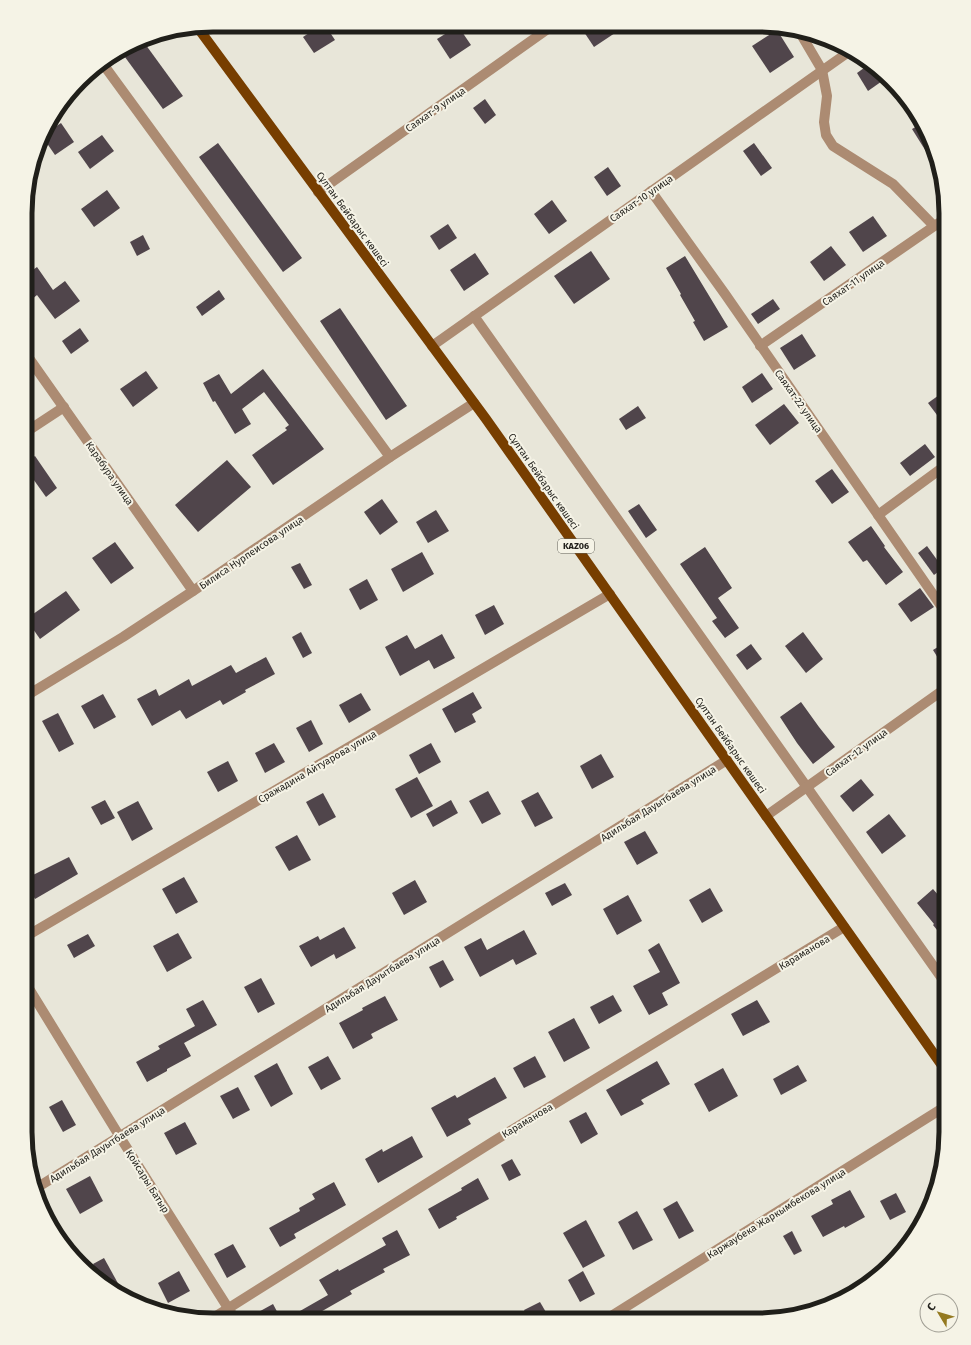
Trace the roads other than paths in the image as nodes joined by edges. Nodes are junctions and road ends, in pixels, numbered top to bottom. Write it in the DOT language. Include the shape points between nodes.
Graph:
graph roads {
  1 [pos="201,32"];
  2 [pos="544,32"];
  3 [pos="803,37"];
  4 [pos="845,54"];
  5 [pos="106,67"];
  6 [pos="822,70"];
  7 [pos="651,191"];
  8 [pos="318,192"];
  9 [pos="939,223"];
  10 [pos="934,226"];
  11 [pos="474,316"];
  12 [pos="432,346"];
  13 [pos="760,346"];
  14 [pos="32,362"];
  15 [pos="474,403"];
  16 [pos="64,407"];
  17 [pos="32,428"];
  18 [pos="390,457"];
  19 [pos="939,470"];
  20 [pos="878,515"];
  21 [pos="193,591"];
  22 [pos="610,594"];
  23 [pos="939,602"];
  24 [pos="32,692"];
  25 [pos="939,693"];
  26 [pos="726,760"];
  27 [pos="807,788"];
  28 [pos="766,816"];
  29 [pos="844,927"];
  30 [pos="32,933"];
  31 [pos="939,974"];
  32 [pos="32,993"];
  33 [pos="939,1061"];
  34 [pos="939,1110"];
  35 [pos="120,1137"];
  36 [pos="40,1186"];
  37 [pos="229,1309"];
  38 [pos="222,1313"];
  39 [pos="232,1313"];
  40 [pos="616,1313"];
  1 -- 8 [label="main road, Сұлтан Бейбарыс көшесі / KAZ06"];
  2 -- 8 [label="street, Саяхат-9 улица"];
  3 -- 6 [label="street"];
  4 -- 6 [label="street, Саяхат-10 улица"];
  5 -- 18 [label="street"];
  6 -- 7 [label="street, Саяхат-10 улица"];
  6 -- 10 [label="street" via="827,96 824,122 826,135 833,146 893,184"];
  7 -- 11 [label="street, Саяхат-10 улица"];
  7 -- 13 [label="street, Саяхат-22 улица"];
  8 -- 12 [label="main road, Сұлтан Бейбарыс көшесі / KAZ06"];
  9 -- 10 [label="street, Саяхат-11 улица"];
  10 -- 13 [label="street, Саяхат-11 улица"];
  11 -- 12 [label="street, Саяхат-10 улица"];
  11 -- 27 [label="street"];
  12 -- 15 [label="main road, Сұлтан Бейбарыс көшесі / KAZ06"];
  13 -- 20 [label="street, Саяхат-22 улица"];
  14 -- 16 [label="street, Карабура улица"];
  15 -- 18 [label="street, Билиса Нурпеисова улица"];
  15 -- 22 [label="main road, Сұлтан Бейбарыс көшесі / KAZ06"];
  16 -- 17 [label="street"];
  16 -- 21 [label="street, Карабура улица"];
  18 -- 21 [label="street, Билиса Нурпеисова улица"];
  19 -- 20 [label="street"];
  20 -- 23 [label="street, Саяхат-22 улица"];
  21 -- 24 [label="street, Билиса Нурпеисова улица"];
  22 -- 26 [label="main road, Сұлтан Бейбарыс көшесі / KAZ06"];
  22 -- 30 [label="street, Сражадина Айтуарова улица"];
  25 -- 27 [label="street, Саяхат-12 улица"];
  26 -- 28 [label="main road, Сұлтан Бейбарыс көшесі / KAZ06"];
  26 -- 35 [label="street, Адильбая Дауытбаева улица"];
  27 -- 28 [label="street, Саяхат-12 улица"];
  27 -- 31 [label="street"];
  28 -- 29 [label="main road, Сұлтан Бейбарыс көшесі / KAZ06"];
  29 -- 33 [label="main road, Сұлтан Бейбарыс көшесі / KAZ06"];
  29 -- 37 [label="street, Караманова" via="494,1141"];
  32 -- 35 [label="street, Қойсары Батыр"];
  34 -- 40 [label="street, Каржаубека Жаркымбекова улица"];
  35 -- 36 [label="street, Адильбая Дауытбаева улица"];
  35 -- 37 [label="street, Қойсары Батыр"];
  37 -- 38 [label="street, Караманова"];
  37 -- 39 [label="street, Қойсары Батыр"];
}
